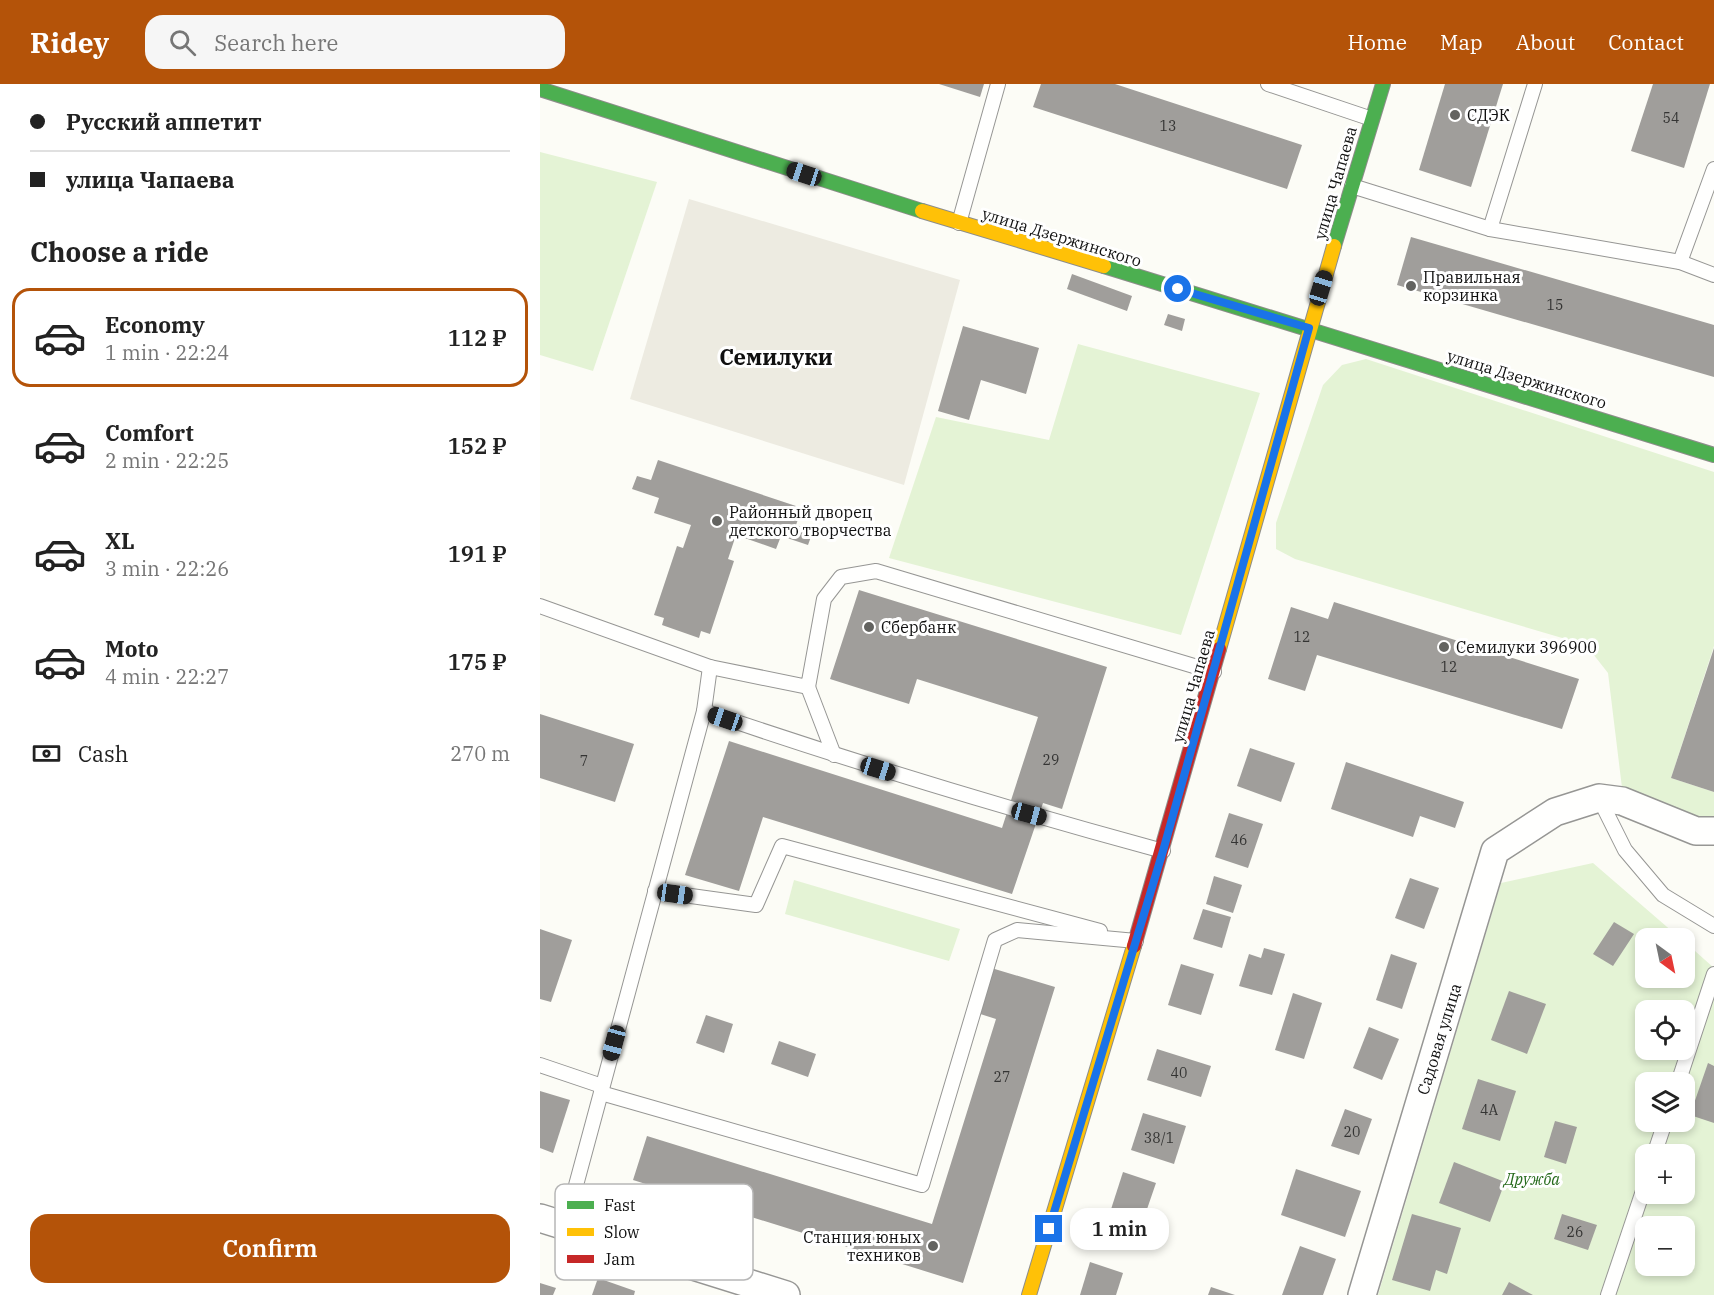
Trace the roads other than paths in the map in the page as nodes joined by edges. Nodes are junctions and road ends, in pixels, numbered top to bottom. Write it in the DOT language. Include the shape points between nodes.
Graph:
graph roads {
  1 [pos="998,84"];
  2 [pos="1268,84"];
  3 [pos="1383,84"];
  4 [pos="1535,84"];
  5 [pos="540,88"];
  6 [pos="1372,118"];
  7 [pos="1714,169"];
  8 [pos="1352,186"];
  9 [pos="959,224"];
  10 [pos="1490,229"];
  11 [pos="1680,262"];
  12 [pos="1714,275"];
  13 [pos="1309,328"];
  14 [pos="1714,455"];
  15 [pos="540,606"];
  16 [pos="710,667"];
  17 [pos="1214,672"];
  18 [pos="808,687"];
  19 [pos="704,711"];
  20 [pos="834,755"];
  21 [pos="1599,798"];
  22 [pos="1714,831"];
  23 [pos="1163,851"];
  24 [pos="655,891"];
  25 [pos="1714,926"];
  26 [pos="1136,941"];
  27 [pos="1714,974"];
  28 [pos="540,1065"];
  29 [pos="1682,1072"];
  30 [pos="601,1089"];
  31 [pos="566,1184"];
  32 [pos="1639,1204"];
  33 [pos="720,1280"];
  34 [pos="743,1288"];
  35 [pos="786,1295"];
  36 [pos="1029,1295"];
  37 [pos="1362,1295"];
  38 [pos="1608,1295"];
  1 -- 9 [label="lane"];
  2 -- 6 [label="lane"];
  3 -- 6 [label="street, улица Чапаева"];
  4 -- 10 [label="lane"];
  5 -- 9 [label="street, улица Дзержинского"];
  6 -- 8 [label="street, улица Чапаева"];
  7 -- 11 [label="lane"];
  8 -- 10 [label="lane"];
  8 -- 13 [label="street, улица Чапаева"];
  9 -- 13 [label="street, улица Дзержинского"];
  10 -- 11 [label="lane"];
  11 -- 12 [label="lane"];
  13 -- 14 [label="street, улица Дзержинского"];
  13 -- 17 [label="street, улица Чапаева"];
  15 -- 16 [label="lane"];
  16 -- 18 [label="lane"];
  16 -- 19 [label="lane"];
  17 -- 18 [label="lane" via="876,571 841,577 824,599"];
  17 -- 23 [label="street, улица Чапаева"];
  18 -- 20 [label="lane"];
  19 -- 20 [label="lane"];
  19 -- 24 [label="lane"];
  20 -- 23 [label="lane"];
  21 -- 22 [label="street" via="1622,801 1696,831"];
  21 -- 25 [label="lane" via="1625,850 1663,895"];
  21 -- 37 [label="street, Садовая улица" via="1555,812 1495,851"];
  23 -- 26 [label="street, улица Чапаева"];
  24 -- 26 [label="lane" via="756,905 782,846"];
  24 -- 30 [label="lane"];
  26 -- 30 [label="lane" via="1017,930 995,940 922,1185"];
  26 -- 36 [label="street, улица Чапаева"];
  27 -- 29 [label="lane"];
  28 -- 30 [label="lane"];
  30 -- 31 [label="lane"];
  32 -- 38 [label="lane"];
  33 -- 34 [label="street"];
  34 -- 35 [label="street"];
}
